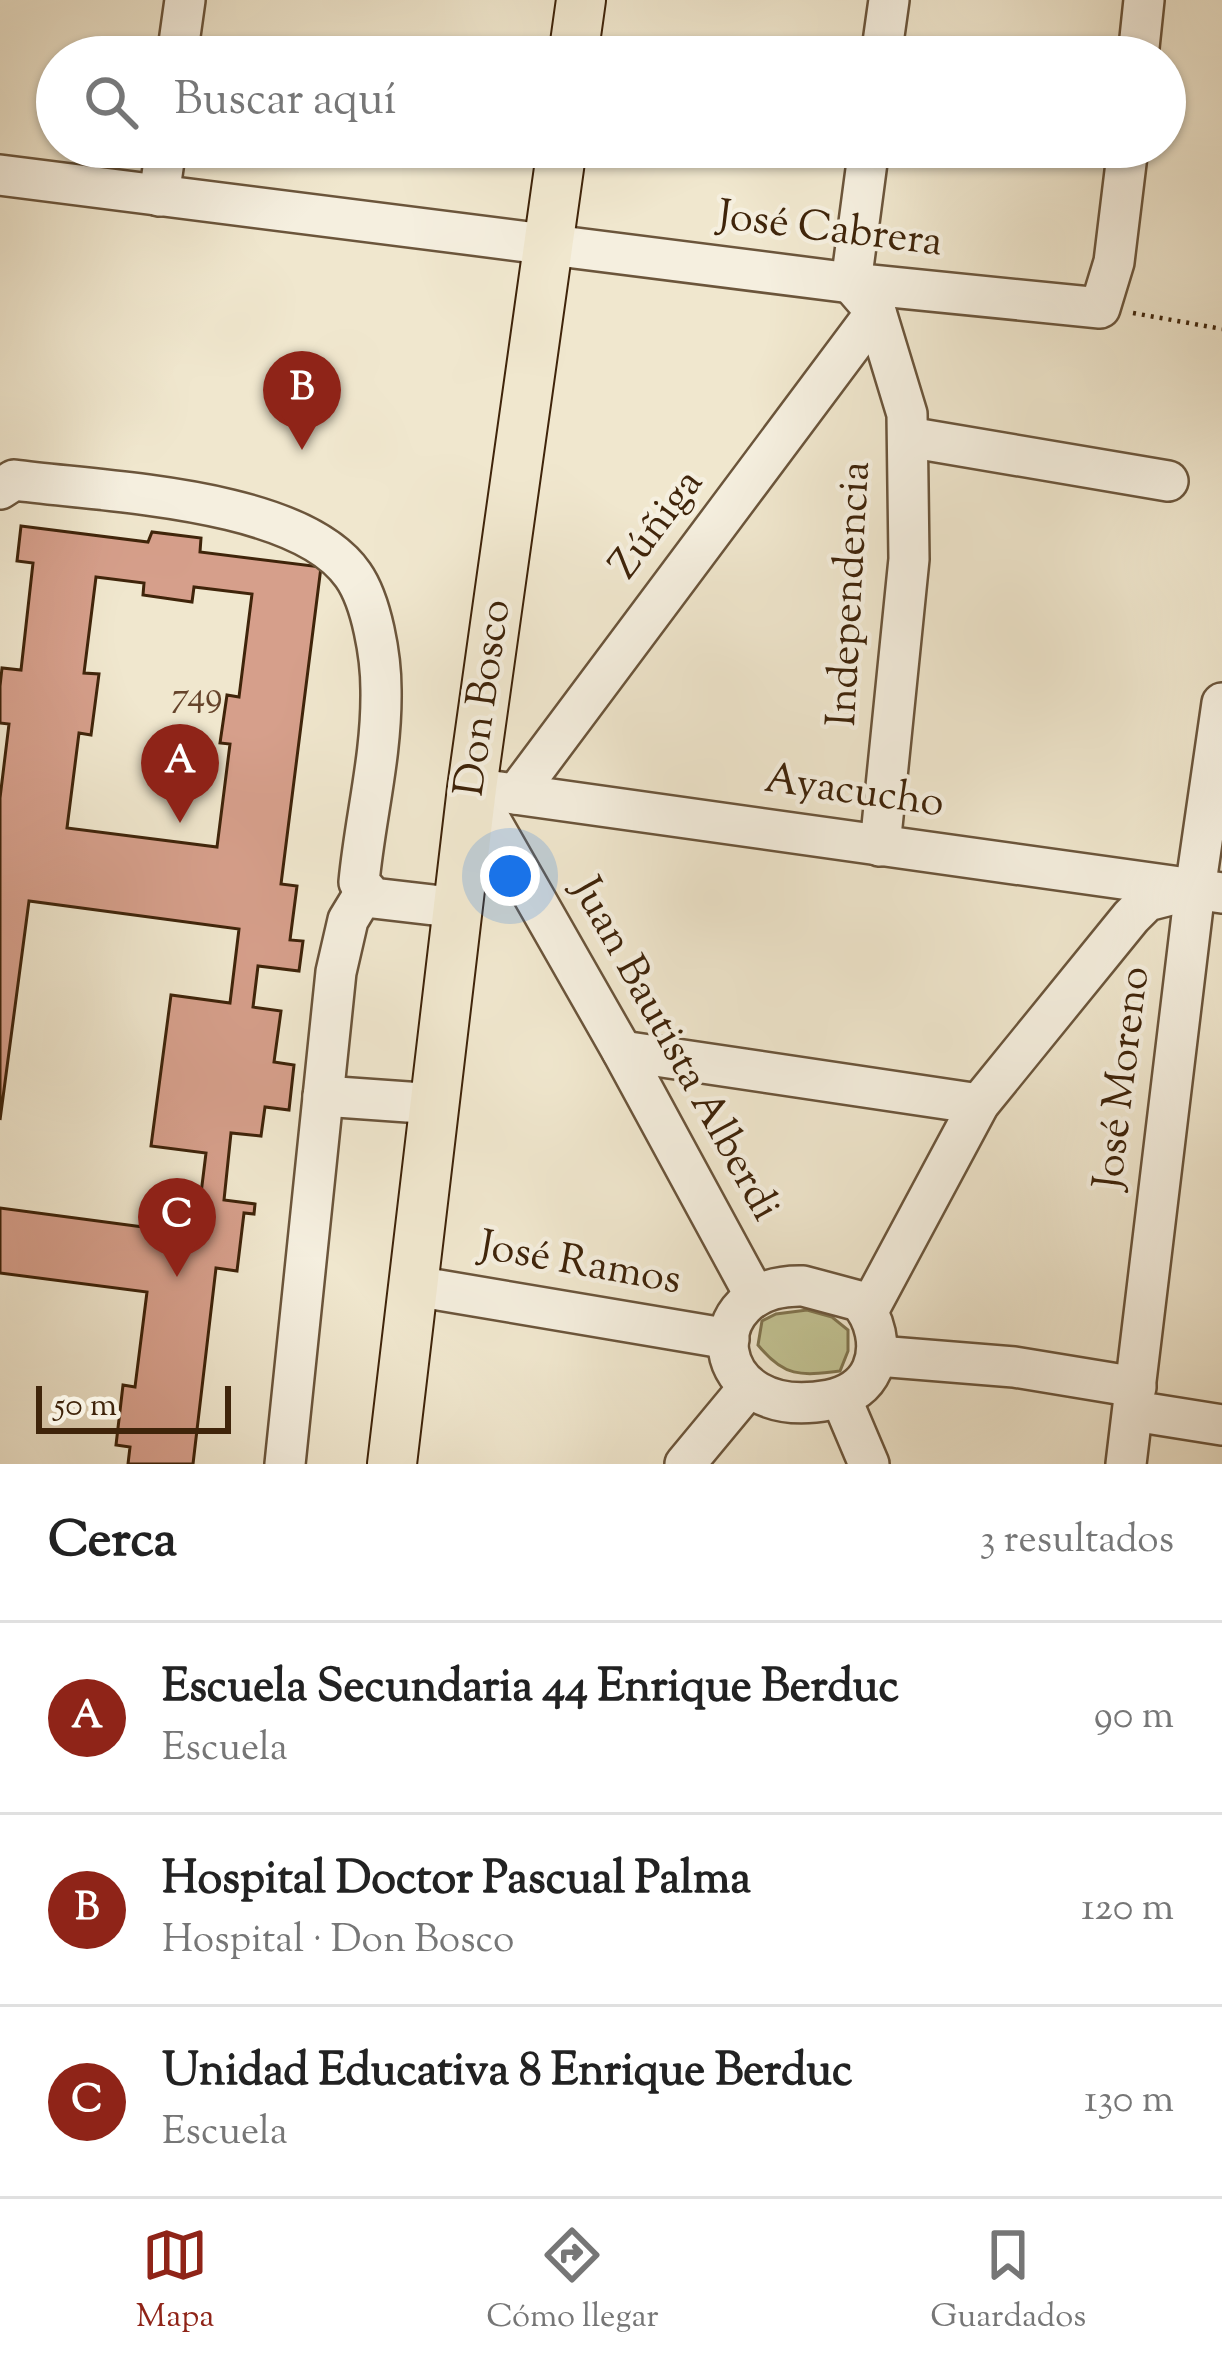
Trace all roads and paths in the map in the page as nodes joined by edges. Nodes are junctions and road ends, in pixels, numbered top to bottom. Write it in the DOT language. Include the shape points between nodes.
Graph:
graph roads {
  1 [pos="185,0"];
  2 [pos="581,0"];
  3 [pos="889,0"];
  4 [pos="1144,0"];
  5 [pos="180,36"];
  6 [pos="576,36"];
  7 [pos="884,36"];
  8 [pos="1140,36"];
  9 [pos="163,168"];
  10 [pos="559,168"];
  11 [pos="868,168"];
  12 [pos="1125,168"];
  13 [pos="0,175"];
  14 [pos="159,196"];
  15 [pos="549,244"];
  16 [pos="863,298"];
  17 [pos="1100,308"];
  18 [pos="1222,329"];
  19 [pos="908,437"];
  20 [pos="1168,481"];
  21 [pos="0,490"];
  22 [pos="1222,704"];
  23 [pos="494,791"];
  24 [pos="880,845"];
  25 [pos="365,892"];
  26 [pos="1208,892"];
  27 [pos="459,908"];
  28 [pos="622,1051"];
  29 [pos="323,1096"];
  30 [pos="436,1104"];
  31 [pos="979,1104"];
  32 [pos="415,1286"];
  33 [pos="754,1296"];
  34 [pos="868,1311"];
  35 [pos="729,1339"];
  36 [pos="878,1356"];
  37 [pos="748,1388"];
  38 [pos="841,1398"];
  39 [pos="1135,1399"];
  40 [pos="1222,1425"];
  41 [pos="285,1464"];
  42 [pos="392,1464"];
  43 [pos="685,1464"];
  44 [pos="869,1464"];
  45 [pos="1126,1464"];
  1 -- 5 [label="street"];
  2 -- 6 [label="main road"];
  3 -- 7 [label="street"];
  4 -- 8 [label="street"];
  9 -- 14 [label="street"];
  10 -- 15 [label="main road, Don Bosco"];
  11 -- 16 [label="street, Independencia"];
  12 -- 17 [label="street"];
  13 -- 14 [label="street, José Cabrera"];
  14 -- 15 [label="street, José Cabrera"];
  15 -- 16 [label="street, José Cabrera"];
  15 -- 23 [label="main road, Don Bosco"];
  16 -- 17 [label="street, José Cabrera"];
  16 -- 19 [label="street, Independencia" via="907,414"];
  16 -- 23 [label="street, Zúñiga"];
  17 -- 18 [label="path"];
  19 -- 20 [label="street"];
  19 -- 24 [label="street, Independencia" via="909,559"];
  21 -- 25 [label="street" via="14,480 230,508 315,541 353,575 376,633 381,686 380,753 359,882"];
  22 -- 26 [label="street, José Moreno"];
  23 -- 24 [label="street, Ayacucho"];
  23 -- 27 [label="main road, Don Bosco"];
  23 -- 28 [label="street, Juan Bautista Alberdi"];
  24 -- 26 [label="street, Ayacucho"];
  25 -- 27 [label="street"];
  25 -- 29 [label="street" via="348,920 336,972"];
  26 -- 31 [label="street" via="1147,902"];
  26 -- 39 [label="street, José Moreno"];
  27 -- 30 [label="main road, Don Bosco"];
  28 -- 31 [label="street"];
  28 -- 33 [label="street, Juan Bautista Alberdi"];
  29 -- 30 [label="street"];
  29 -- 41 [label="street"];
  30 -- 32 [label="main road, Don Bosco"];
  31 -- 34 [label="street"];
  32 -- 35 [label="street, José Ramos"];
  32 -- 42 [label="main road, Don Bosco"];
  33 -- 34 [label="street" via="803,1286 845,1294"];
  33 -- 35 [label="street"];
  34 -- 36 [label="street"];
  35 -- 37 [label="street" via="732,1369"];
  36 -- 38 [label="street" via="862,1386"];
  36 -- 39 [label="street" via="1014,1366"];
  37 -- 38 [label="street" via="779,1401"];
  37 -- 43 [label="street"];
  38 -- 44 [label="street"];
  39 -- 40 [label="street"];
  39 -- 45 [label="street, José Moreno"];
}
